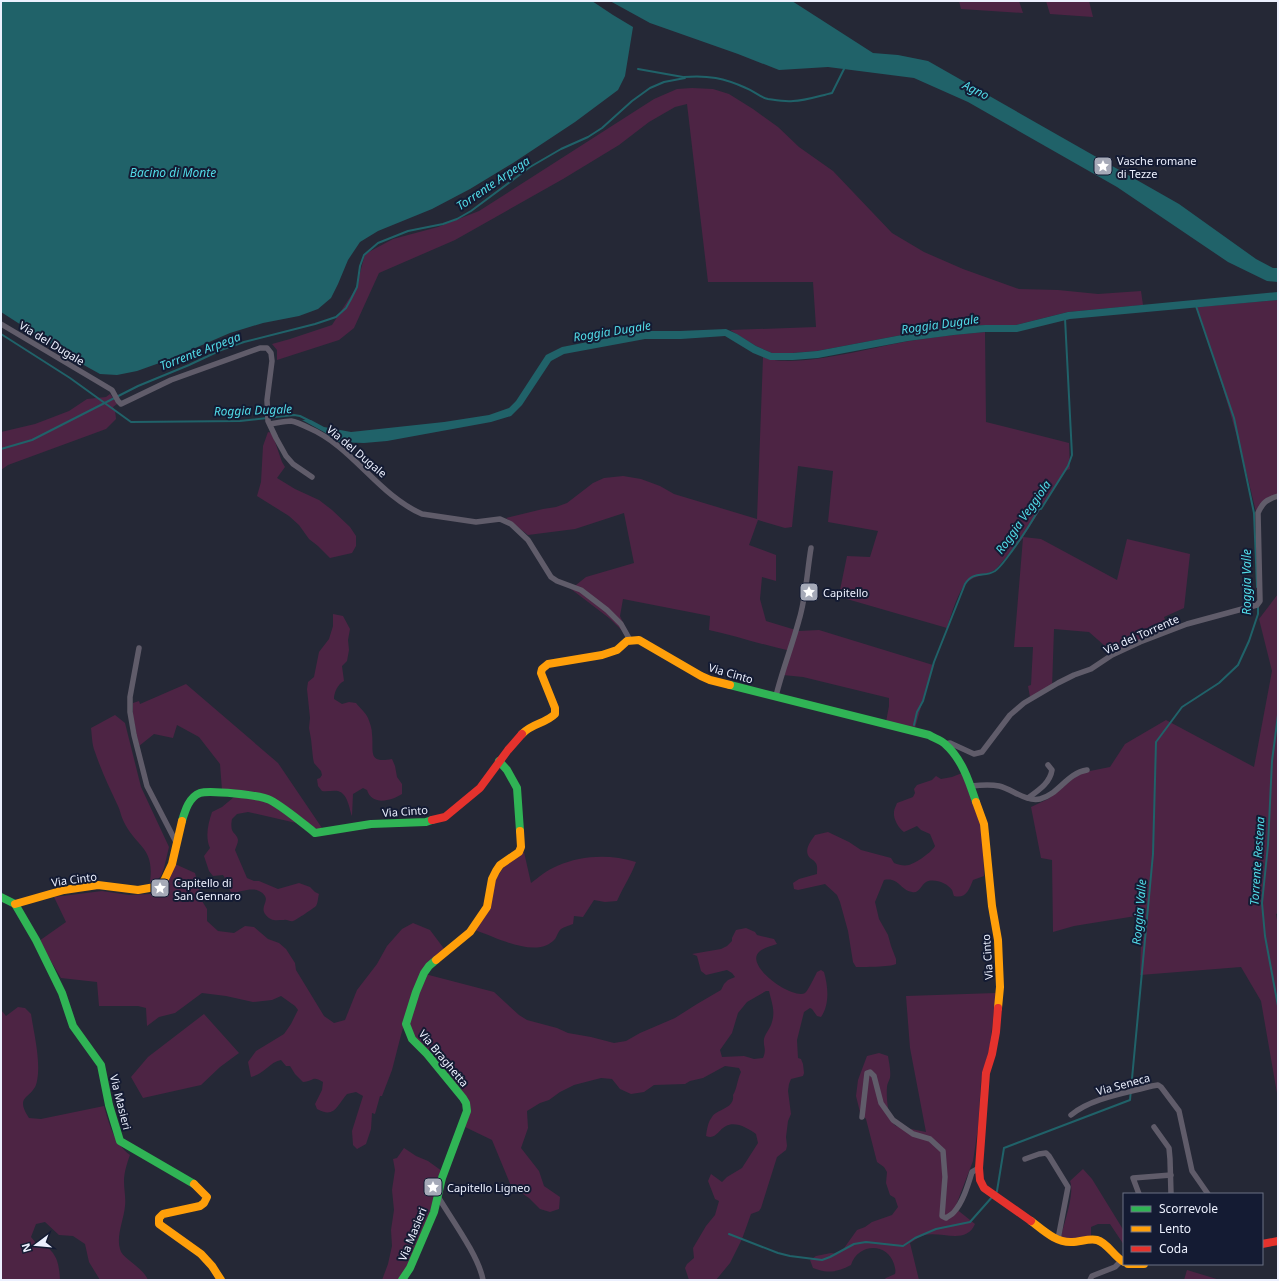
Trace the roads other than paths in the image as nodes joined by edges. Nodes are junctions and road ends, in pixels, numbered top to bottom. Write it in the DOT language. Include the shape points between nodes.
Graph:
graph roads {
  1 [pos="1,324"];
  2 [pos="269,422"];
  3 [pos="312,477"];
  4 [pos="1278,496"];
  5 [pos="811,548"];
  6 [pos="630,640"];
  7 [pos="139,648"];
  8 [pos="776,696"];
  9 [pos="945,744"];
  10 [pos="499,761"];
  11 [pos="1048,765"];
  12 [pos="1087,770"];
  13 [pos="971,786"];
  14 [pos="1028,798"];
  15 [pos="176,842"];
  16 [pos="1,896"];
  17 [pos="15,904"];
  18 [pos="1071,1116"];
  19 [pos="862,1117"];
  20 [pos="1154,1127"];
  21 [pos="1025,1159"];
  22 [pos="979,1168"];
  23 [pos="1171,1175"];
  24 [pos="1139,1193"];
  25 [pos="1171,1193"];
  26 [pos="1207,1193"];
  27 [pos="437,1195"];
  28 [pos="1058,1239"];
  29 [pos="1278,1241"];
  30 [pos="1263,1244"];
  31 [pos="1123,1262"];
  32 [pos="1123,1263"];
  33 [pos="221,1280"];
  34 [pos="402,1280"];
  35 [pos="483,1280"];
  36 [pos="1090,1280"];
  1 -- 2 [label="street, Via del Dugale" via="112,390 121,404 171,380 267,348 272,353 267,400"];
  2 -- 3 [label="street" via="293,464"];
  2 -- 6 [label="street, Via del Dugale" via="291,421 318,432 398,498 422,514 476,522 500,519 511,524 528,540 551,576 580,590 607,610 621,624"];
  4 -- 9 [label="street, Via del Torrente" via="1262,504 1258,513 1260,601 1257,605 1186,624 1112,655 1090,669 1058,683 1024,703 1010,715 982,752 974,754 950,743"];
  5 -- 8 [label="street" via="801,614"];
  6 -- 8 [label="street, Via Cinto" via="639,640 647,644 701,676"];
  6 -- 10 [label="street, Via Cinto" via="617,650 602,655 548,664 542,669 541,673 555,714 552,718 528,728"];
  7 -- 15 [label="street" via="130,696 134,735 147,786"];
  8 -- 9 [label="street, Via Cinto" via="929,735"];
  9 -- 13 [label="street, Via Cinto" via="961,764"];
  10 -- 15 [label="street, Via Cinto" via="480,788 450,814 440,819 371,824 315,833 269,799 228,792 200,793 191,799 184,812"];
  10 -- 27 [label="street, Via Braghetta" via="517,788 521,847 519,852 500,865 496,871 487,906 470,932 428,966 406,1024 412,1038 466,1103 467,1111"];
  11 -- 14 [label="street" via="1052,770 1051,777"];
  12 -- 14 [label="street" via="1079,771 1049,795 1040,799"];
  13 -- 14 [label="street" via="1000,786"];
  13 -- 22 [label="street, Via Cinto" via="985,830 988,880 998,940 1000,987 996,1032 985,1082"];
  15 -- 17 [label="street, Via Cinto" via="172,864 164,882 155,887 138,890 87,887 50,893"];
  16 -- 17 [label="street, Via Masieri"];
  17 -- 33 [label="street, Via Masieri" via="62,993 73,1026 101,1065 120,1141 190,1180 204,1191 207,1197 200,1206 163,1214 159,1218 159,1224 193,1247 210,1263"];
  18 -- 26 [label="street, Via Seneca" via="1101,1100 1158,1085 1179,1111 1192,1171"];
  19 -- 22 [label="street" via="867,1073 870,1072 874,1076 881,1104 893,1120 943,1150 945,1177 942,1216 946,1218 954,1213 972,1172"];
  20 -- 23 [label="street" via="1169,1148"];
  21 -- 28 [label="street" via="1046,1153 1068,1187"];
  22 -- 28 [label="street, Via Cinto" via="984,1188"];
  23 -- 24 [label="street" via="1133,1178"];
  23 -- 25 [label="street"];
  27 -- 34 [label="street, Via Masieri" via="431,1218 410,1268"];
  27 -- 35 [label="street, Via Masieri" via="471,1251 482,1272"];
  28 -- 31 [label="street, Via Cinto" via="1073,1243 1093,1240 1101,1242"];
  29 -- 30 [label="street"];
  32 -- 36 [label="street" via="1092,1276"];
}
